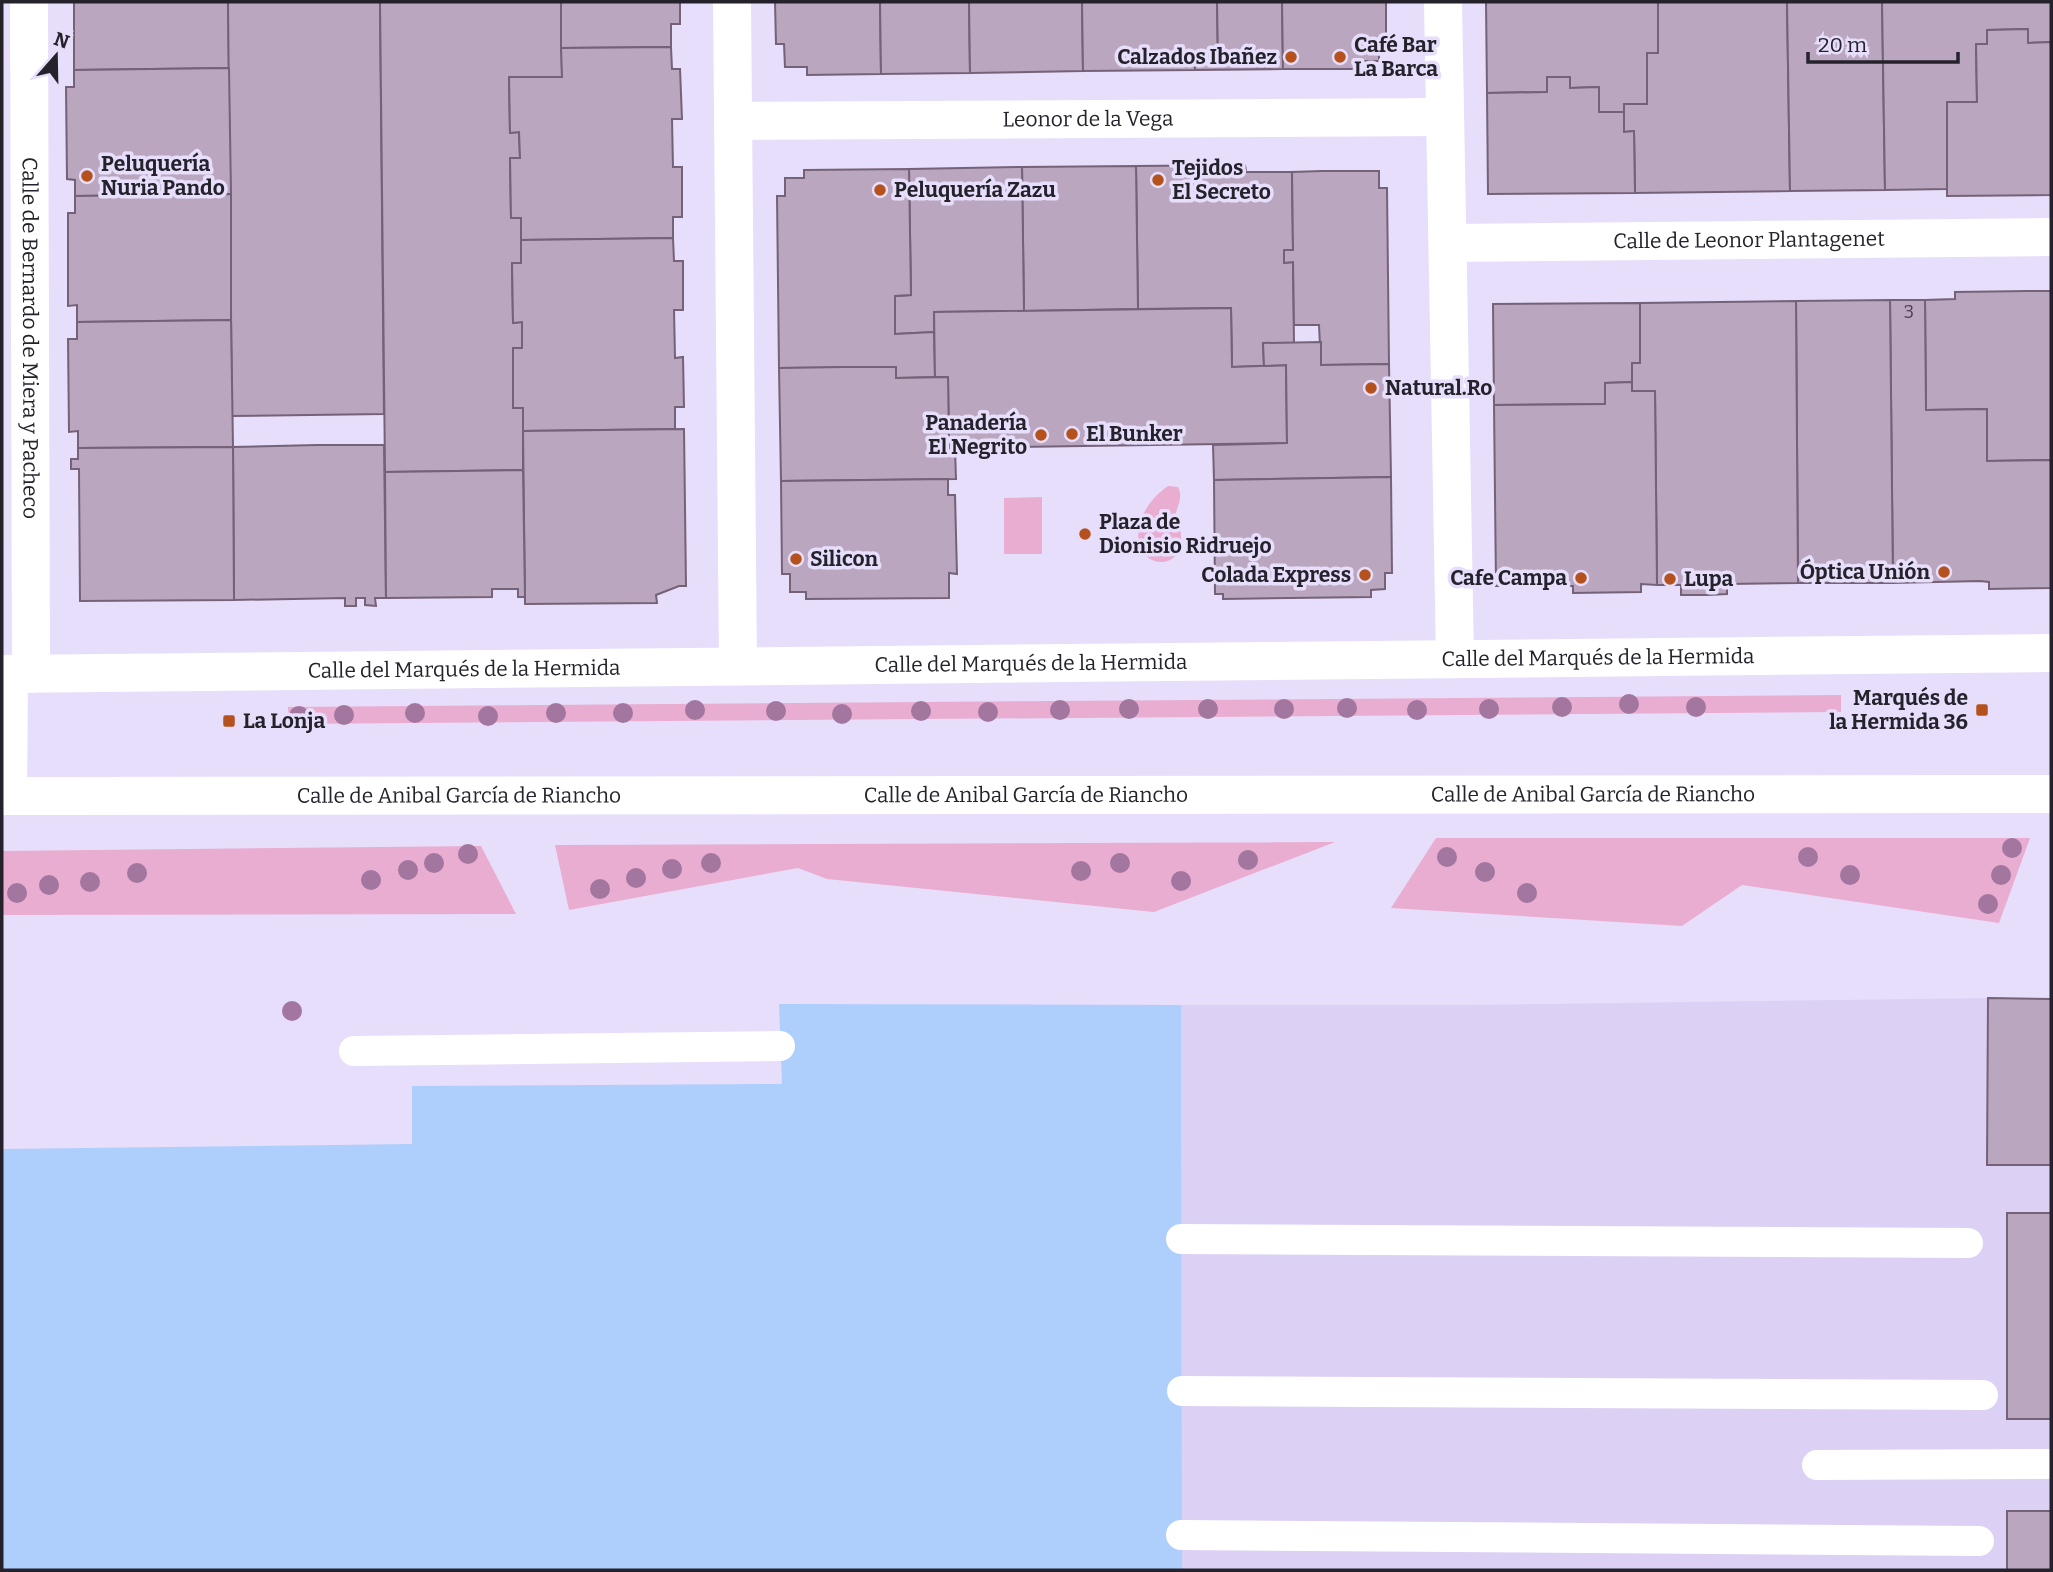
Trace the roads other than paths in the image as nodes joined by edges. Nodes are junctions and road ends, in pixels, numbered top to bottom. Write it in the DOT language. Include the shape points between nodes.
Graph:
graph roads {
  1 [pos="29,2"];
  2 [pos="732,2"];
  3 [pos="1443,2"];
  4 [pos="1444,117"];
  5 [pos="733,121"];
  6 [pos="2051,237"];
  7 [pos="1448,243"];
  8 [pos="2051,653"];
  9 [pos="1455,659"];
  10 [pos="738,666"];
  11 [pos="14,674"];
  12 [pos="2051,794"];
  13 [pos="5,796"];
  14 [pos="780,1045"];
  15 [pos="354,1051"];
  16 [pos="1181,1239"];
  17 [pos="1968,1243"];
  18 [pos="1182,1391"];
  19 [pos="1983,1395"];
  20 [pos="2051,1464"];
  21 [pos="1817,1465"];
  22 [pos="1181,1535"];
  23 [pos="1979,1541"];
  1 -- 11 [label="street, Calle de Bernardo de Miera y Pacheco"];
  2 -- 5 [label="street"];
  3 -- 4 [label="street"];
  4 -- 5 [label="street, Leonor de la Vega"];
  4 -- 7 [label="street"];
  5 -- 10 [label="street"];
  6 -- 7 [label="street, Calle de Leonor Plantagenet"];
  7 -- 9 [label="street"];
  8 -- 9 [label="street, Calle del Marqués de la Hermida"];
  9 -- 10 [label="street, Calle del Marqués de la Hermida"];
  10 -- 11 [label="street, Calle del Marqués de la Hermida"];
  11 -- 13 [label="street"];
  12 -- 13 [label="street, Calle de Anibal García de Riancho"];
  14 -- 15 [label="lane"];
  16 -- 17 [label="lane"];
  18 -- 19 [label="lane"];
  20 -- 21 [label="lane"];
  22 -- 23 [label="lane"];
}
